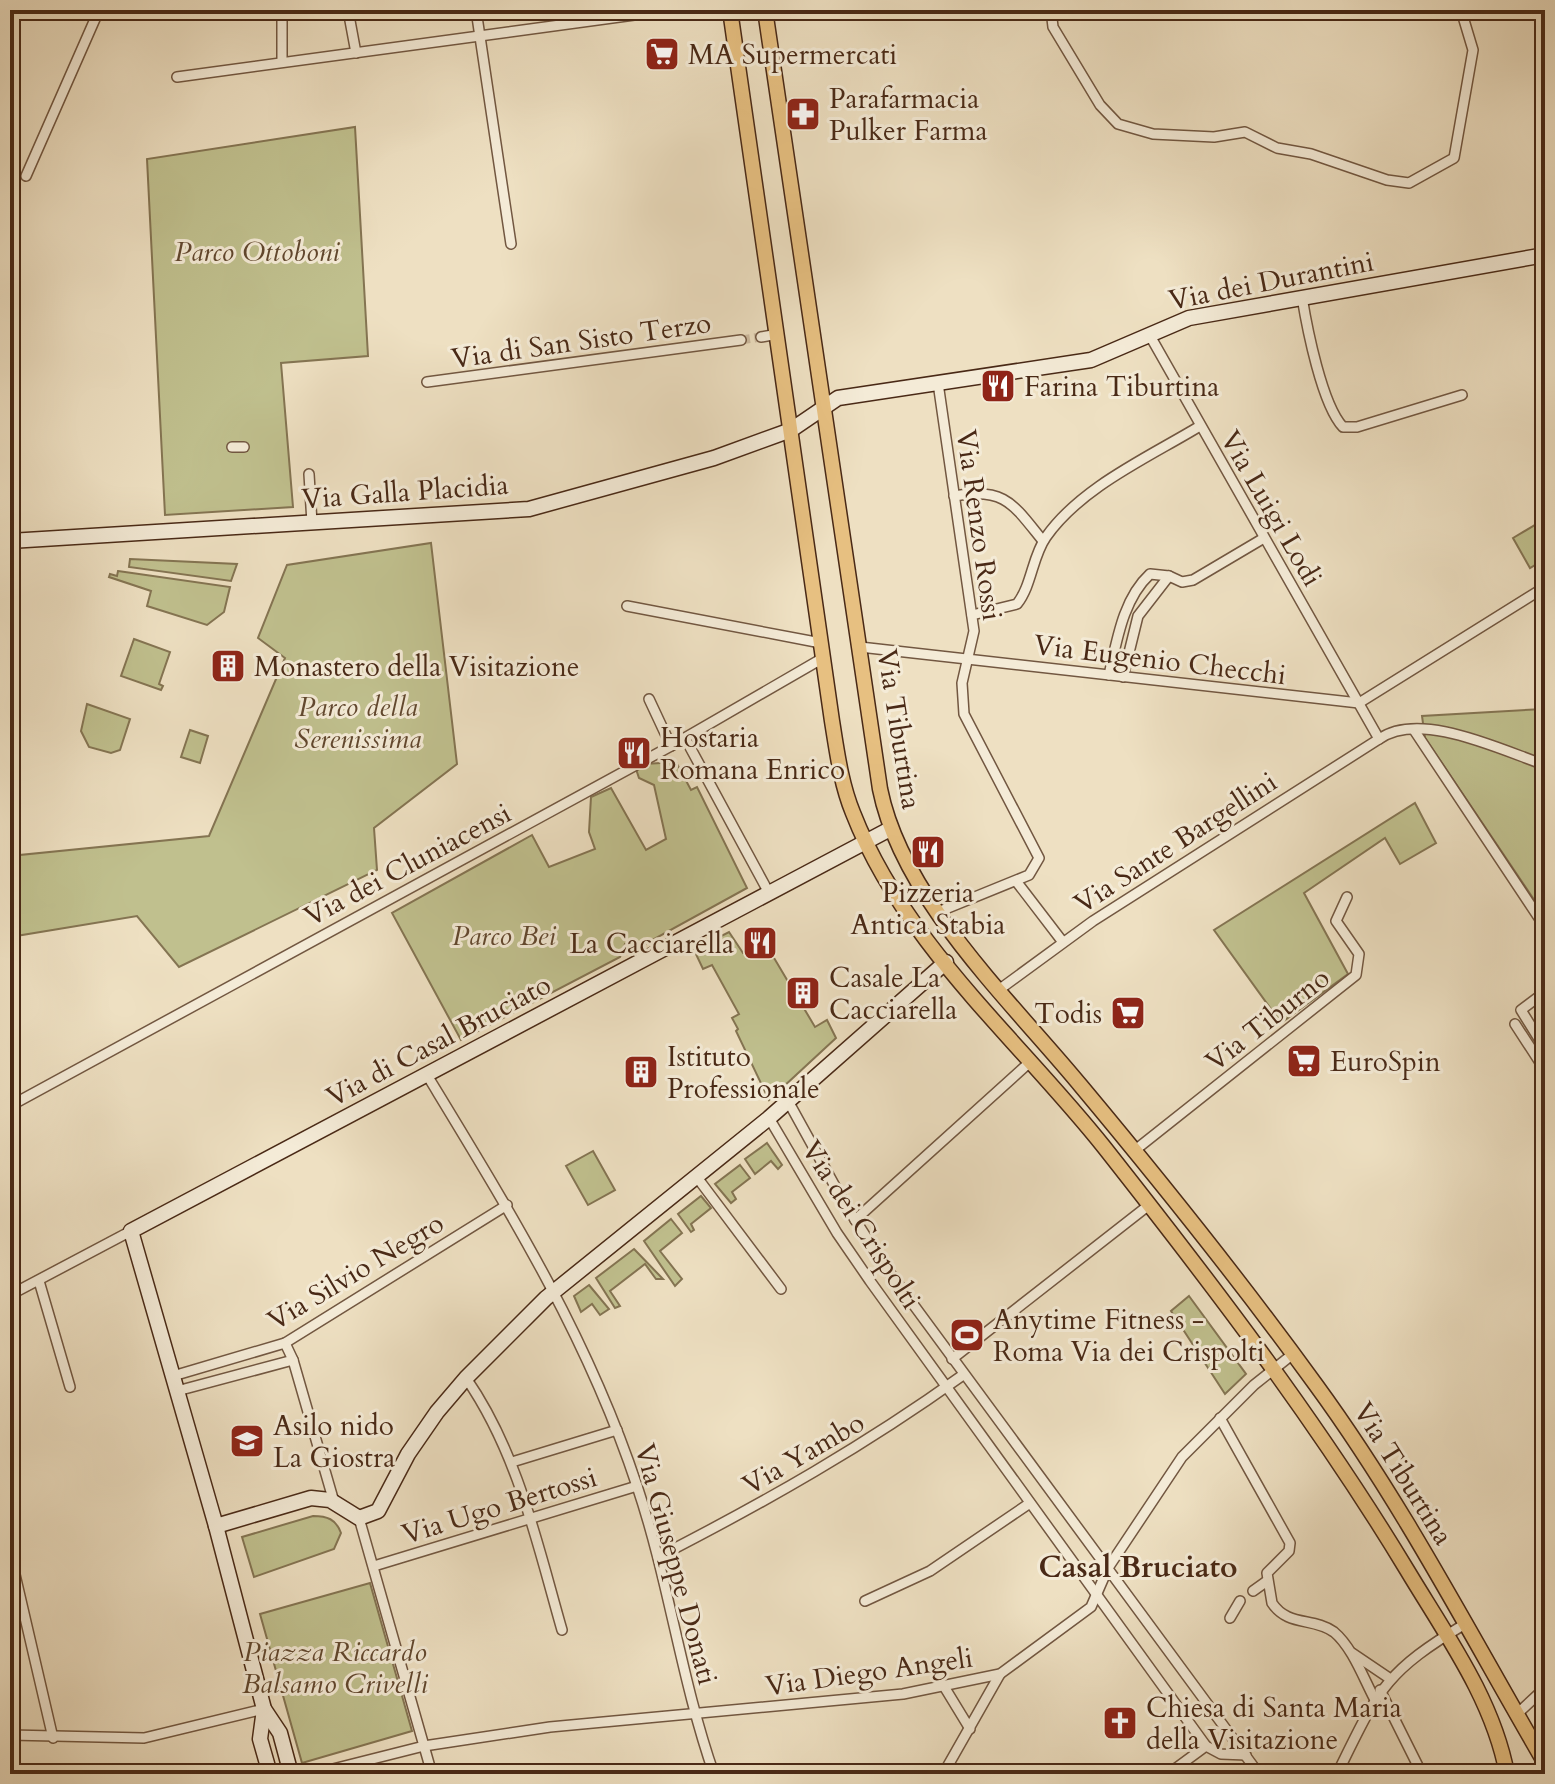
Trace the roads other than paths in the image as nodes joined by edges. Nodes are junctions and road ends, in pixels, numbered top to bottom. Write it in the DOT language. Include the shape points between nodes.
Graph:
graph roads {
  1 [pos="99,10"];
  2 [pos="282,10"];
  3 [pos="348,10"];
  4 [pos="476,10"];
  5 [pos="671,10"];
  6 [pos="730,10"];
  7 [pos="765,10"];
  8 [pos="1051,10"];
  9 [pos="1461,10"];
  10 [pos="480,35"];
  11 [pos="356,53"];
  12 [pos="282,62"];
  13 [pos="177,77"];
  14 [pos="26,176"];
  15 [pos="511,244"];
  16 [pos="1545,255"];
  17 [pos="1302,297"];
  18 [pos="778,334"];
  19 [pos="1149,334"];
  20 [pos="761,337"];
  21 [pos="741,340"];
  22 [pos="427,382"];
  23 [pos="938,383"];
  24 [pos="1462,395"];
  25 [pos="824,404"];
  26 [pos="1200,426"];
  27 [pos="791,430"];
  28 [pos="232,447"];
  29 [pos="244,447"];
  30 [pos="309,474"];
  31 [pos="954,496"];
  32 [pos="312,523"];
  33 [pos="1264,538"];
  34 [pos="10,541"];
  35 [pos="1043,541"];
  36 [pos="1169,576"];
  37 [pos="1545,587"];
  38 [pos="627,606"];
  39 [pos="972,615"];
  40 [pos="860,647"];
  41 [pos="822,650"];
  42 [pos="969,659"];
  43 [pos="1109,675"];
  44 [pos="1123,677"];
  45 [pos="649,699"];
  46 [pos="1359,703"];
  47 [pos="1414,730"];
  48 [pos="685,738"];
  49 [pos="1379,739"];
  50 [pos="671,746"];
  51 [pos="1545,765"];
  52 [pos="890,829"];
  53 [pos="866,843"];
  54 [pos="1016,881"];
  55 [pos="920,886"];
  56 [pos="769,893"];
  57 [pos="1347,897"];
  58 [pos="898,899"];
  59 [pos="938,912"];
  60 [pos="1545,927"];
  61 [pos="1062,941"];
  62 [pos="946,962"];
  63 [pos="1000,989"];
  64 [pos="1545,992"];
  65 [pos="1515,1024"];
  66 [pos="1030,1062"];
  67 [pos="1544,1068"];
  68 [pos="427,1075"];
  69 [pos="788,1101"];
  70 [pos="10,1106"];
  71 [pos="769,1118"];
  72 [pos="1118,1130"];
  73 [pos="1101,1144"];
  74 [pos="1134,1151"];
  75 [pos="696,1176"];
  76 [pos="507,1205"];
  77 [pos="1149,1205"];
  78 [pos="855,1220"];
  79 [pos="131,1231"];
  80 [pos="39,1281"];
  81 [pos="781,1289"];
  82 [pos="555,1290"];
  83 [pos="10,1295"];
  84 [pos="285,1343"];
  85 [pos="1293,1354"];
  86 [pos="952,1359"];
  87 [pos="293,1360"];
  88 [pos="1275,1369"];
  89 [pos="963,1375"];
  90 [pos="173,1376"];
  91 [pos="466,1378"];
  92 [pos="70,1387"];
  93 [pos="946,1387"];
  94 [pos="177,1391"];
  95 [pos="1220,1418"];
  96 [pos="617,1430"];
  97 [pos="512,1462"];
  98 [pos="637,1486"];
  99 [pos="334,1502"];
  100 [pos="1030,1503"];
  101 [pos="359,1518"];
  102 [pos="531,1521"];
  103 [pos="216,1526"];
  104 [pos="10,1553"];
  105 [pos="658,1557"];
  106 [pos="374,1566"];
  107 [pos="1108,1568"];
  108 [pos="1267,1581"];
  109 [pos="1253,1591"];
  110 [pos="1097,1597"];
  111 [pos="865,1601"];
  112 [pos="1240,1601"];
  113 [pos="1230,1618"];
  114 [pos="1465,1624"];
  115 [pos="562,1630"];
  116 [pos="1446,1635"];
  117 [pos="1349,1651"];
  118 [pos="1000,1674"];
  119 [pos="1389,1678"];
  120 [pos="945,1688"];
  121 [pos="1545,1688"];
  122 [pos="1377,1694"];
  123 [pos="264,1709"];
  124 [pos="694,1714"];
  125 [pos="1517,1714"];
  126 [pos="970,1729"];
  127 [pos="10,1735"];
  128 [pos="53,1738"];
  129 [pos="424,1746"];
  130 [pos="1206,1746"];
  131 [pos="1246,1755"];
  132 [pos="1545,1763"];
  133 [pos="270,1774"];
  134 [pos="291,1774"];
  135 [pos="313,1774"];
  136 [pos="432,1774"];
  137 [pos="714,1774"];
  138 [pos="939,1774"];
  139 [pos="1168,1774"];
  140 [pos="1259,1774"];
  141 [pos="1337,1774"];
  142 [pos="1422,1774"];
  143 [pos="1507,1774"];
  1 -- 14 [label="street"];
  2 -- 12 [label="street"];
  3 -- 11 [label="street"];
  4 -- 10 [label="street"];
  5 -- 10 [label="street"];
  6 -- 18 [label="main road, Via Tiburtina"];
  7 -- 25 [label="main road, Via Tiburtina"];
  8 -- 9 [label="street" via="1053,27 1100,105 1118,124 1153,134 1214,137 1245,132 1277,148 1409,183 1454,158 1473,50"];
  10 -- 11 [label="street"];
  10 -- 15 [label="street"];
  11 -- 12 [label="street"];
  12 -- 13 [label="street"];
  16 -- 17 [label="street, Via dei Durantini"];
  17 -- 19 [label="street, Via dei Durantini" via="1195,316"];
  17 -- 24 [label="street" via="1316,359 1343,427"];
  18 -- 20 [label="street"];
  18 -- 27 [label="main road, Via Tiburtina"];
  19 -- 23 [label="street, Via dei Durantini" via="1091,360"];
  19 -- 26 [label="street, Via Luigi Lodi"];
  21 -- 22 [label="street, Via di San Sisto Terzo"];
  23 -- 25 [label="street, Via dei Durantini"];
  23 -- 31 [label="street, Via Renzo Rossi"];
  25 -- 27 [label="street"];
  25 -- 40 [label="main road, Via Tiburtina"];
  26 -- 33 [label="street, Via Luigi Lodi"];
  26 -- 35 [label="street" via="1100,487"];
  27 -- 32 [label="street, Via Galla Placidia" via="668,473 540,507"];
  27 -- 41 [label="main road, Via Tiburtina"];
  28 -- 29 [label="street"];
  30 -- 32 [label="street"];
  31 -- 35 [label="street" via="998,495"];
  31 -- 39 [label="street, Via Renzo Rossi"];
  32 -- 34 [label="street, Via Galla Placidia"];
  33 -- 36 [label="street" via="1193,580"];
  33 -- 46 [label="street, Via Luigi Lodi"];
  35 -- 39 [label="street" via="1017,604"];
  36 -- 43 [label="street" via="1150,574 1134,596"];
  36 -- 44 [label="street" via="1136,622"];
  37 -- 46 [label="street"];
  38 -- 41 [label="street"];
  39 -- 42 [label="street, Via Renzo Rossi"];
  40 -- 42 [label="street, Via Eugenio Checchi"];
  40 -- 52 [label="main road, Via Tiburtina"];
  41 -- 48 [label="street, Via dei Cluniacensi"];
  41 -- 53 [label="main road, Via Tiburtina" via="841,775"];
  42 -- 43 [label="street, Via Eugenio Checchi"];
  42 -- 54 [label="street, Via Renzo Rossi" via="962,687 967,724 1039,858 1033,872"];
  43 -- 44 [label="street, Via Eugenio Checchi"];
  44 -- 46 [label="street, Via Eugenio Checchi"];
  45 -- 50 [label="street"];
  46 -- 49 [label="street, Via Luigi Lodi"];
  47 -- 49 [label="street, Via Sante Bargellini" via="1397,729"];
  47 -- 51 [label="street" via="1460,736"];
  47 -- 60 [label="street"];
  48 -- 50 [label="street, Via dei Cluniacensi"];
  48 -- 56 [label="street"];
  49 -- 61 [label="street, Via Sante Bargellini"];
  50 -- 70 [label="street, Via dei Cluniacensi"];
  52 -- 53 [label="street, Via di Casal Bruciato"];
  52 -- 55 [label="main road, Via Tiburtina"];
  53 -- 56 [label="street, Via di Casal Bruciato"];
  53 -- 58 [label="main road, Via Tiburtina"];
  54 -- 59 [label="street"];
  54 -- 61 [label="street"];
  55 -- 58 [label="street"];
  55 -- 59 [label="main road, Via Tiburtina"];
  56 -- 68 [label="street, Via di Casal Bruciato"];
  57 -- 74 [label="street, Via Tiburno" via="1336,921 1359,954 1356,975"];
  58 -- 62 [label="main road, Via Tiburtina"];
  59 -- 63 [label="main road, Via Tiburtina"];
  61 -- 63 [label="street, Via Sante Bargellini"];
  62 -- 66 [label="main road, Via Tiburtina"];
  62 -- 69 [label="street"];
  63 -- 72 [label="main road, Via Tiburtina"];
  64 -- 67 [label="street" via="1521,1010 1539,1039"];
  65 -- 67 [label="street"];
  66 -- 73 [label="main road, Via Tiburtina"];
  66 -- 78 [label="street"];
  68 -- 76 [label="street, Via Giuseppe Donati"];
  68 -- 79 [label="street, Via di Casal Bruciato"];
  69 -- 71 [label="street"];
  69 -- 78 [label="street, Via dei Crispolti"];
  71 -- 75 [label="street"];
  71 -- 93 [label="street, Via dei Crispolti" via="837,1233"];
  72 -- 73 [label="street"];
  72 -- 74 [label="main road, Via Tiburtina"];
  73 -- 77 [label="main road, Via Tiburtina"];
  74 -- 85 [label="main road, Via Tiburtina"];
  75 -- 81 [label="street"];
  75 -- 82 [label="street"];
  76 -- 82 [label="street, Via Giuseppe Donati"];
  76 -- 84 [label="street, Via Silvio Negro"];
  77 -- 86 [label="street"];
  77 -- 88 [label="main road, Via Tiburtina"];
  78 -- 86 [label="street, Via dei Crispolti"];
  79 -- 80 [label="street, Via di Casal Bruciato"];
  79 -- 90 [label="street"];
  80 -- 83 [label="street, Via di Casal Bruciato"];
  80 -- 92 [label="street"];
  82 -- 91 [label="street"];
  82 -- 96 [label="street, Via Giuseppe Donati" via="599,1379"];
  84 -- 87 [label="street"];
  84 -- 90 [label="street, Via Silvio Negro"];
  85 -- 88 [label="street"];
  85 -- 114 [label="main road, Via Tiburtina" via="1352,1437"];
  86 -- 89 [label="street, Via dei Crispolti"];
  87 -- 94 [label="street, Via Silvio Negro"];
  87 -- 99 [label="street"];
  88 -- 95 [label="street, Via Diego Angeli"];
  88 -- 116 [label="main road, Via Tiburtina" via="1373,1513"];
  89 -- 93 [label="street, Via Yambo"];
  89 -- 107 [label="street, Via dei Crispolti"];
  90 -- 94 [label="street"];
  91 -- 97 [label="street"];
  91 -- 101 [label="street" via="415,1442 380,1509"];
  93 -- 100 [label="street, Via dei Crispolti"];
  93 -- 105 [label="street, Via Yambo" via="791,1487"];
  94 -- 103 [label="street"];
  95 -- 107 [label="street, Via Diego Angeli" via="1182,1457"];
  95 -- 108 [label="street" via="1290,1543 1285,1556 1269,1569"];
  96 -- 97 [label="street"];
  96 -- 98 [label="street, Via Giuseppe Donati"];
  97 -- 102 [label="street"];
  98 -- 102 [label="street, Via Ugo Bertossi"];
  98 -- 105 [label="street, Via Giuseppe Donati"];
  99 -- 101 [label="street"];
  99 -- 103 [label="street" via="303,1500"];
  100 -- 110 [label="street, Via dei Crispolti"];
  100 -- 111 [label="street" via="930,1571"];
  101 -- 106 [label="street"];
  102 -- 106 [label="street, Via Ugo Bertossi"];
  102 -- 115 [label="street"];
  103 -- 123 [label="street"];
  104 -- 128 [label="street"];
  105 -- 124 [label="street, Via Giuseppe Donati"];
  106 -- 129 [label="street"];
  107 -- 110 [label="street, Via Diego Angeli"];
  107 -- 131 [label="street, Via dei Crispolti"];
  108 -- 109 [label="street"];
  108 -- 117 [label="street" via="1272,1603 1281,1613 1292,1621 1328,1629"];
  110 -- 118 [label="street, Via Diego Angeli" via="1056,1637"];
  110 -- 130 [label="street, Via dei Crispolti"];
  112 -- 113 [label="street"];
  114 -- 116 [label="street"];
  114 -- 125 [label="main road, Via Tiburtina"];
  116 -- 119 [label="street"];
  116 -- 143 [label="main road, Via Tiburtina" via="1495,1723"];
  117 -- 119 [label="street"];
  117 -- 122 [label="street"];
  118 -- 120 [label="street, Via Diego Angeli"];
  118 -- 126 [label="street"];
  119 -- 122 [label="street"];
  120 -- 124 [label="street, Via Diego Angeli"];
  120 -- 126 [label="street"];
  121 -- 125 [label="street"];
  122 -- 141 [label="street"];
  122 -- 142 [label="street"];
  123 -- 128 [label="street" via="144,1738"];
  123 -- 133 [label="street" via="260,1739"];
  123 -- 134 [label="street" via="280,1733"];
  124 -- 129 [label="street, Via Diego Angeli" via="495,1733"];
  124 -- 137 [label="street, Via Giuseppe Donati"];
  125 -- 132 [label="main road, Via Tiburtina"];
  126 -- 138 [label="street"];
  127 -- 128 [label="street"];
  129 -- 135 [label="street"];
  129 -- 136 [label="street"];
  130 -- 131 [label="street" via="1221,1754"];
  130 -- 139 [label="street"];
  131 -- 140 [label="street, Via dei Crispolti"];
}
